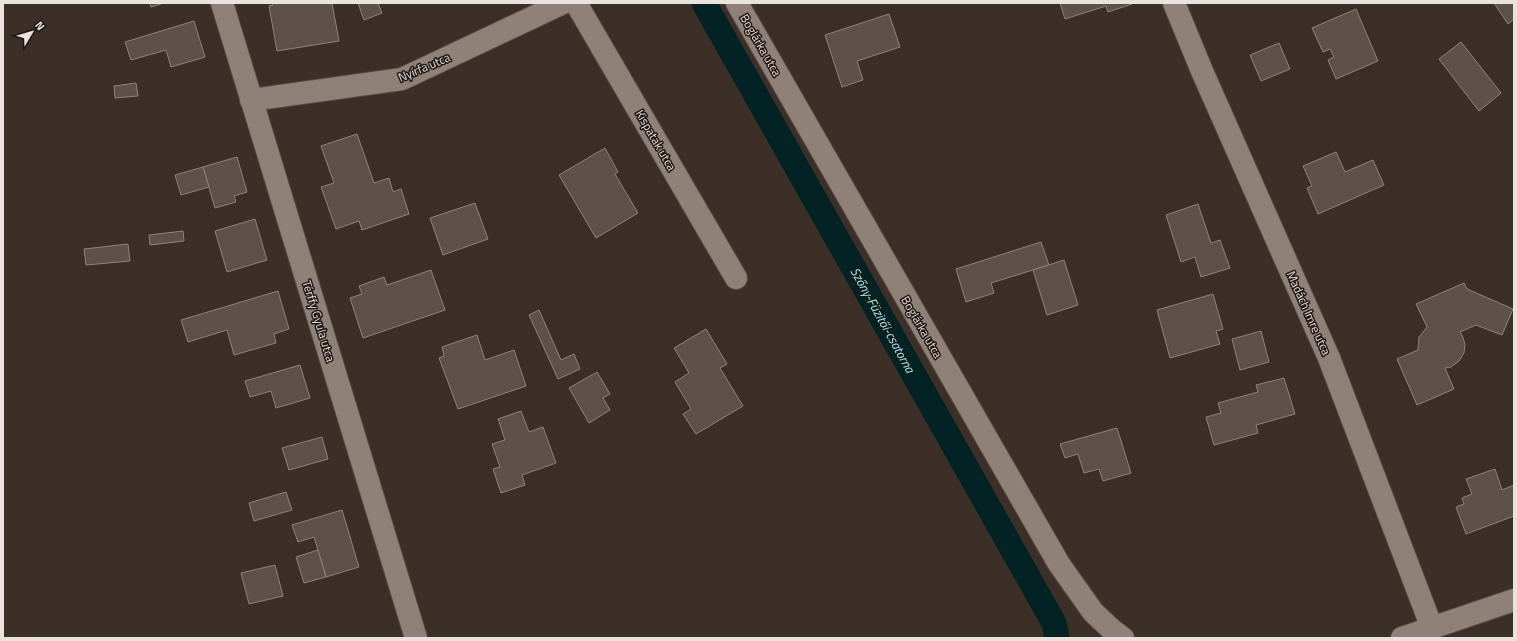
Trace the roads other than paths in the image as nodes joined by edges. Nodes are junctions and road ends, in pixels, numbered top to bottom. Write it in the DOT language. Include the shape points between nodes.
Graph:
graph roads {
  1 [pos="222,3"];
  2 [pos="563,3"];
  3 [pos="576,3"];
  4 [pos="737,3"];
  5 [pos="1174,3"];
  6 [pos="251,100"];
  7 [pos="736,278"];
  8 [pos="1514,600"];
  9 [pos="1432,628"];
  10 [pos="416,638"];
  11 [pos="1123,638"];
  12 [pos="1402,638"];
  1 -- 6 [label="street, Térffy Gyula utca"];
  2 -- 6 [label="street, Nyírfa utca" via="402,79"];
  3 -- 7 [label="street, Kispatak utca"];
  4 -- 11 [label="street, Boglárka utca" via="1059,564 1093,612"];
  5 -- 9 [label="street, Madách Imre utca" via="1328,358"];
  6 -- 10 [label="street, Térffy Gyula utca"];
  8 -- 9 [label="street"];
  9 -- 12 [label="street"];
}
